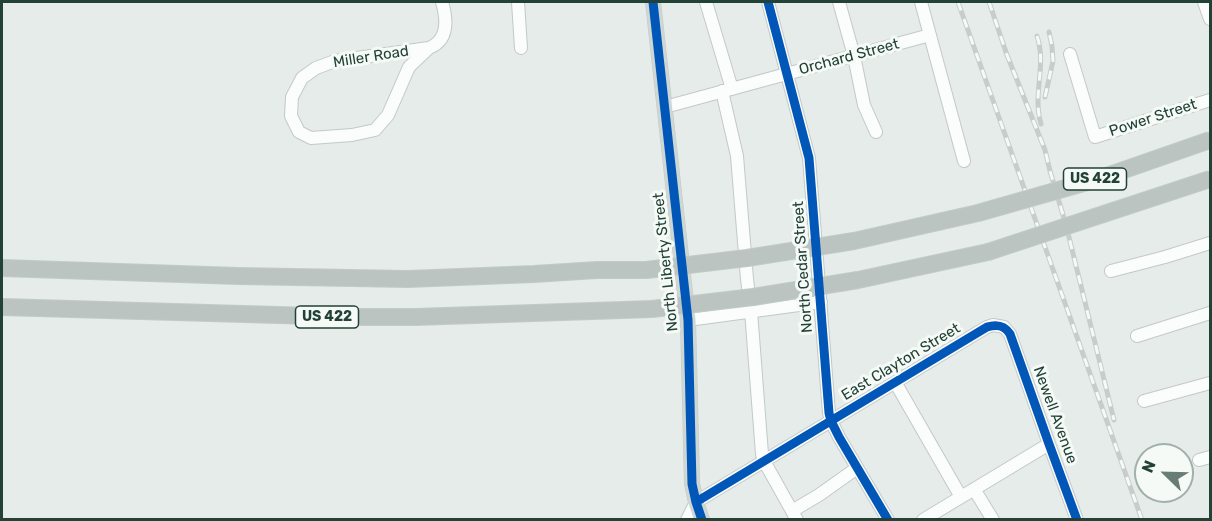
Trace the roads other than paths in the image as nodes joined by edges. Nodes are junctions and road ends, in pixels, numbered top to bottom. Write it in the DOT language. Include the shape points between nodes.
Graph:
graph roads {
  1 [pos="442,2"];
  2 [pos="518,2"];
  3 [pos="653,2"];
  4 [pos="706,2"];
  5 [pos="768,2"];
  6 [pos="839,2"];
  7 [pos="921,2"];
  8 [pos="1204,2"];
  9 [pos="1210,19"];
  10 [pos="930,35"];
  11 [pos="429,48"];
  12 [pos="521,48"];
  13 [pos="1070,54"];
  14 [pos="854,56"];
  15 [pos="787,74"];
  16 [pos="727,90"];
  17 [pos="1210,99"];
  18 [pos="665,106"];
  19 [pos="876,132"];
  20 [pos="1210,140"];
  21 [pos="964,161"];
  22 [pos="1210,179"];
  23 [pos="1210,243"];
  24 [pos="2,268"];
  25 [pos="1112,271"];
  26 [pos="821,302"];
  27 [pos="2,308"];
  28 [pos="751,311"];
  29 [pos="1210,314"];
  30 [pos="688,320"];
  31 [pos="999,326"];
  32 [pos="1137,336"];
  33 [pos="895,382"];
  34 [pos="1210,383"];
  35 [pos="1144,401"];
  36 [pos="831,421"];
  37 [pos="1048,444"];
  38 [pos="764,461"];
  39 [pos="857,468"];
  40 [pos="974,489"];
  41 [pos="961,497"];
  42 [pos="696,502"];
  43 [pos="794,515"];
  44 [pos="687,519"];
  45 [pos="702,519"];
  46 [pos="888,519"];
  47 [pos="923,519"];
  48 [pos="993,519"];
  49 [pos="1077,519"];
  1 -- 11 [label="street, Miller Road" via="444,32 441,40"];
  2 -- 12 [label="street"];
  3 -- 18 [label="main road, North Liberty Street"];
  4 -- 16 [label="street"];
  5 -- 15 [label="street, North Cedar Street"];
  6 -- 14 [label="street"];
  7 -- 10 [label="street"];
  8 -- 9 [label="street"];
  10 -- 14 [label="street, Orchard Street"];
  10 -- 21 [label="street"];
  11 -- 11 [label="street, Miller Road" via="409,67 388,115 375,130 311,138 299,132 291,116 292,97 302,78 316,68 334,61"];
  13 -- 17 [label="street, Power Street" via="1095,137"];
  14 -- 15 [label="street, Orchard Street"];
  14 -- 19 [label="street" via="864,105"];
  15 -- 16 [label="street, Orchard Street"];
  15 -- 26 [label="street, North Cedar Street" via="809,158"];
  16 -- 18 [label="street, Orchard Street"];
  16 -- 28 [label="street"];
  18 -- 30 [label="main road, North Liberty Street"];
  20 -- 24 [label="highway, US 422, bridge" via="978,213 854,241 646,270 408,279"];
  22 -- 27 [label="highway, US 422, bridge" via="988,252 858,280 652,309 347,317"];
  23 -- 25 [label="street"];
  26 -- 28 [label="street"];
  26 -- 36 [label="street, North Cedar Street"];
  28 -- 30 [label="street"];
  28 -- 38 [label="street"];
  29 -- 32 [label="street"];
  30 -- 42 [label="main road, North Liberty Street"];
  31 -- 33 [label="street, East Clayton Street" via="987,327"];
  31 -- 37 [label="street, Newell Avenue" via="1010,334"];
  33 -- 36 [label="street, East Clayton Street"];
  33 -- 41 [label="street"];
  34 -- 35 [label="street"];
  36 -- 38 [label="street, East Clayton Street"];
  36 -- 39 [label="street, North Cedar Street"];
  37 -- 40 [label="street"];
  37 -- 49 [label="street, Newell Avenue"];
  38 -- 42 [label="street, East Clayton Street"];
  38 -- 43 [label="street"];
  39 -- 43 [label="street"];
  39 -- 46 [label="street, North Cedar Street"];
  40 -- 41 [label="street"];
  40 -- 48 [label="street"];
  41 -- 47 [label="street"];
  42 -- 44 [label="street"];
  42 -- 45 [label="main road, North Liberty Street"];
}
